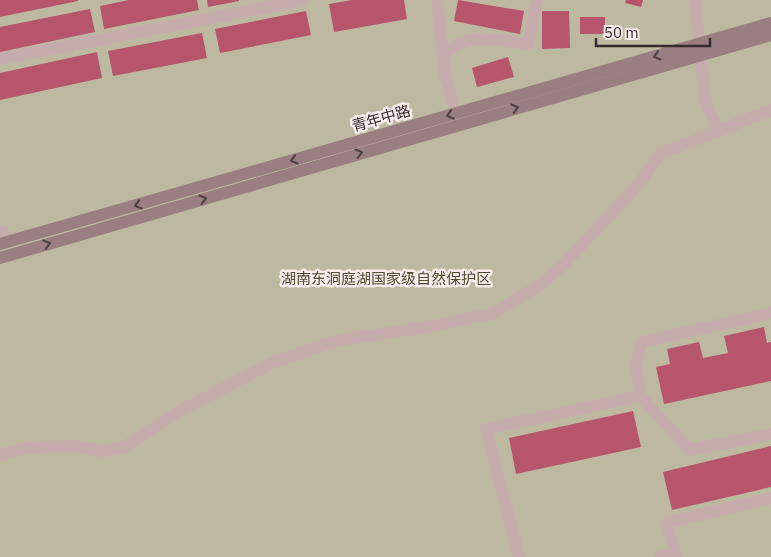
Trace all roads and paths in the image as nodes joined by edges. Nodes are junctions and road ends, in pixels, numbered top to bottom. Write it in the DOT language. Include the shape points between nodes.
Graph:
graph roads {
  1 [pos="304,0"];
  2 [pos="437,0"];
  3 [pos="537,0"];
  4 [pos="695,0"];
  5 [pos="771,23"];
  6 [pos="771,35"];
  7 [pos="700,50"];
  8 [pos="443,56"];
  9 [pos="0,59"];
  10 [pos="453,103"];
  11 [pos="771,110"];
  12 [pos="718,130"];
  13 [pos="0,232"];
  14 [pos="5,242"];
  15 [pos="0,258"];
  16 [pos="771,313"];
  17 [pos="640,396"];
  18 [pos="771,434"];
  19 [pos="0,455"];
  20 [pos="771,498"];
  21 [pos="519,557"];
  22 [pos="661,557"];
  1 -- 9 [label="street"];
  2 -- 8 [label="street"];
  3 -- 8 [label="street" via="528,44 476,38 453,46"];
  4 -- 7 [label="street"];
  5 -- 7 [label="main road, 青年中路"];
  6 -- 7 [label="main road"];
  7 -- 12 [label="street" via="705,100"];
  7 -- 14 [label="main road, 青年中路, one-way"];
  15 -- 7 [label="main road, one-way"];
  8 -- 10 [label="street"];
  11 -- 12 [label="street"];
  12 -- 19 [label="street" via="660,154 638,186 564,264 543,283 494,313 334,341 270,364 178,412 124,446 103,451 73,446 28,447"];
  13 -- 14 [label="street" via="3,232"];
  16 -- 17 [label="street" via="642,342 636,362"];
  17 -- 18 [label="street" via="690,450"];
  17 -- 21 [label="street" via="486,429"];
  20 -- 22 [label="street" via="666,523 676,554"];
}
